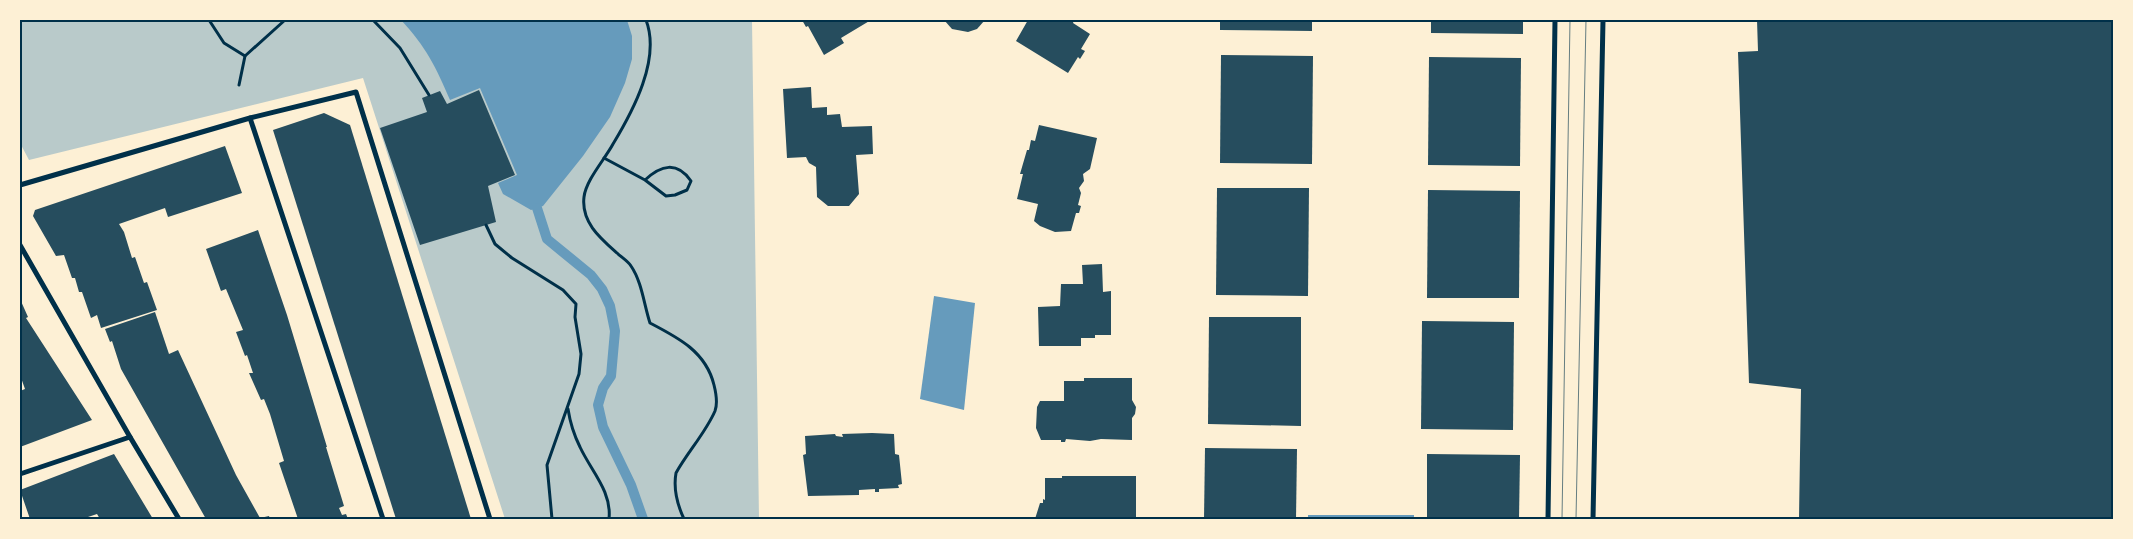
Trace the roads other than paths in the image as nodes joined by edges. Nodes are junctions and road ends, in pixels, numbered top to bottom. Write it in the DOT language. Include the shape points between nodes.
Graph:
graph roads {
  1 [pos="1555,20"];
  2 [pos="1603,20"];
  3 [pos="250,118"];
  4 [pos="20,185"];
  5 [pos="20,245"];
  6 [pos="130,438"];
  7 [pos="20,474"];
  8 [pos="179,519"];
  9 [pos="383,519"];
  10 [pos="490,519"];
  11 [pos="1548,519"];
  12 [pos="1593,519"];
  1 -- 11 [label="street"];
  2 -- 12 [label="street"];
  3 -- 4 [label="street"];
  3 -- 9 [label="street"];
  3 -- 10 [label="street" via="356,92"];
  5 -- 6 [label="street"];
  6 -- 7 [label="street"];
  6 -- 8 [label="street"];
}
